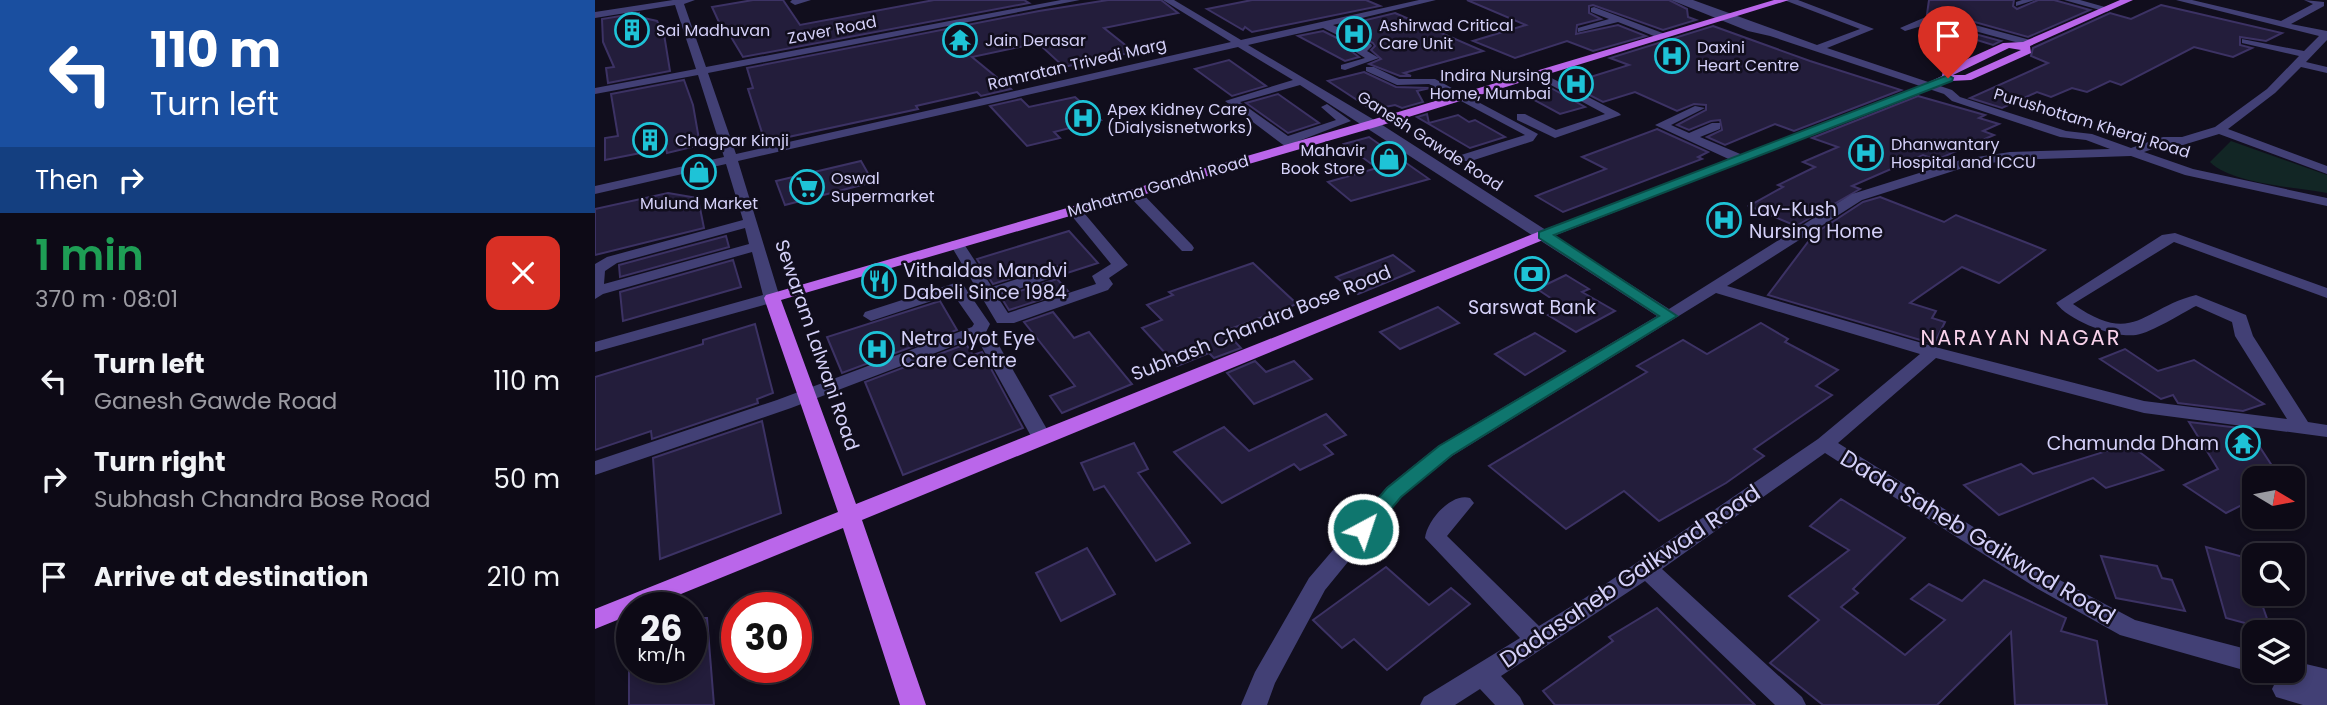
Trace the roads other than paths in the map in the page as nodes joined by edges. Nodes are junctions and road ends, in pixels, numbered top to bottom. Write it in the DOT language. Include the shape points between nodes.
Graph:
graph roads {
  1 [pos="806,0"];
  2 [pos="1075,0"];
  3 [pos="1168,0"];
  4 [pos="1431,0"];
  5 [pos="1676,0"];
  6 [pos="1686,0"];
  7 [pos="1693,0"];
  8 [pos="1728,0"];
  9 [pos="2030,0"];
  10 [pos="2069,0"];
  11 [pos="2128,0"];
  12 [pos="2181,0"];
  13 [pos="2228,0"];
  14 [pos="2309,0"];
  15 [pos="682,1"];
  16 [pos="1778,1"];
  17 [pos="795,2"];
  18 [pos="1045,2"];
  19 [pos="2019,4"];
  20 [pos="2324,5"];
  21 [pos="2107,9"];
  22 [pos="1594,10"];
  23 [pos="1720,11"];
  24 [pos="2244,14"];
  25 [pos="595,15"];
  26 [pos="1619,19"];
  27 [pos="2289,21"];
  28 [pos="2227,23"];
  29 [pos="1323,24"];
  30 [pos="1905,28"];
  31 [pos="1581,30"];
  32 [pos="2327,35"];
  33 [pos="1662,36"];
  34 [pos="2246,41"];
  35 [pos="1241,43"];
  36 [pos="2028,44"];
  37 [pos="1817,48"];
  38 [pos="2303,60"];
  39 [pos="1345,66"];
  40 [pos="1370,69"];
  41 [pos="2327,70"];
  42 [pos="702,71"];
  43 [pos="1538,74"];
  44 [pos="1298,82"];
  45 [pos="1929,86"];
  46 [pos="595,91"];
  47 [pos="1468,95"];
  48 [pos="1699,108"];
  49 [pos="1372,124"];
  50 [pos="1716,126"];
  51 [pos="2219,130"];
  52 [pos="1689,137"];
  53 [pos="2183,141"];
  54 [pos="1290,144"];
  55 [pos="2131,152"];
  56 [pos="1466,158"];
  57 [pos="731,159"];
  58 [pos="1740,159"];
  59 [pos="2159,161"];
  60 [pos="2327,170"];
  61 [pos="595,190"];
  62 [pos="1134,193"];
  63 [pos="2327,202"];
  64 [pos="1074,210"];
  65 [pos="751,222"];
  66 [pos="1543,235"];
  67 [pos="957,244"];
  68 [pos="758,246"];
  69 [pos="1187,248"];
  70 [pos="1055,272"];
  71 [pos="1712,287"];
  72 [pos="595,292"];
  73 [pos="2327,293"];
  74 [pos="988,294"];
  75 [pos="772,298"];
  76 [pos="871,316"];
  77 [pos="1669,316"];
  78 [pos="988,342"];
  79 [pos="595,348"];
  80 [pos="1933,352"];
  81 [pos="938,355"];
  82 [pos="808,398"];
  83 [pos="2302,428"];
  84 [pos="2327,431"];
  85 [pos="1042,438"];
  86 [pos="1825,444"];
  87 [pos="595,468"];
  88 [pos="1464,503"];
  89 [pos="850,516"];
  90 [pos="1646,568"];
  91 [pos="595,619"];
  92 [pos="1537,640"];
  93 [pos="2242,659"];
  94 [pos="1483,674"];
  95 [pos="2327,680"];
  96 [pos="2284,684"];
  97 [pos="2327,700"];
  98 [pos="913,705"];
  99 [pos="1254,705"];
  100 [pos="1433,705"];
  101 [pos="1511,705"];
  102 [pos="1793,705"];
  1 -- 17 [label="street"];
  2 -- 18 [label="street, Zaver Road"];
  3 -- 35 [label="street, Ganesh Gawde Road"];
  4 -- 29 [label="street, Ramratan Trivedi Marg"];
  5 -- 23 [label="street"];
  6 -- 7 [label="street"];
  6 -- 23 [label="street"];
  8 -- 23 [label="street"];
  9 -- 19 [label="street"];
  10 -- 21 [label="street"];
  11 -- 21 [label="main road, Subhash Chandra Bose Road"];
  12 -- 24 [label="street"];
  13 -- 27 [label="street"];
  14 -- 20 [label="street"];
  15 -- 25 [label="street"];
  15 -- 42 [label="street, Sewaram Lalwani Road"];
  16 -- 23 [label="main road, Mahatma Gandhi Road"];
  16 -- 37 [label="street" via="1869,29"];
  18 -- 42 [label="street, Zaver Road"];
  20 -- 27 [label="street"];
  21 -- 36 [label="main road, Subhash Chandra Bose Road"];
  22 -- 26 [label="street"];
  23 -- 33 [label="main road, Mahatma Gandhi Road"];
  23 -- 37 [label="street, Purushottam Kheraj Road"];
  24 -- 27 [label="street"];
  24 -- 28 [label="street"];
  26 -- 31 [label="street"];
  26 -- 33 [label="street"];
  27 -- 32 [label="street"];
  29 -- 35 [label="street, Ramratan Trivedi Marg"];
  29 -- 39 [label="street" via="1367,46 1359,51 1374,59"];
  30 -- 36 [label="street" via="1934,17"];
  32 -- 38 [label="street"];
  33 -- 43 [label="main road, Mahatma Gandhi Road"];
  34 -- 38 [label="street"];
  35 -- 44 [label="street, Ganesh Gawde Road"];
  35 -- 57 [label="street, Ramratan Trivedi Marg"];
  36 -- 45 [label="main road, Subhash Chandra Bose Road" via="2025,53 1967,78 1948,78"];
  37 -- 45 [label="street, Purushottam Kheraj Road"];
  38 -- 41 [label="street"];
  38 -- 51 [label="street"];
  40 -- 47 [label="street" via="1397,82 1431,81"];
  42 -- 46 [label="street, Zaver Road"];
  42 -- 57 [label="street, Sewaram Lalwani Road"];
  43 -- 47 [label="main road, Mahatma Gandhi Road"];
  43 -- 47 [label="street" via="1615,115 1555,134"];
  44 -- 49 [label="street, Ganesh Gawde Road"];
  44 -- 54 [label="street" via="1345,121"];
  44 -- 54 [label="street" via="1231,101"];
  45 -- 55 [label="street, Purushottam Kheraj Road" via="1956,99"];
  45 -- 58 [label="main road, Subhash Chandra Bose Road"];
  47 -- 49 [label="main road, Mahatma Gandhi Road"];
  47 -- 56 [label="street" via="1532,134"];
  48 -- 52 [label="street" via="1661,124"];
  49 -- 54 [label="main road, Mahatma Gandhi Road"];
  49 -- 66 [label="street, Ganesh Gawde Road"];
  50 -- 52 [label="street"];
  51 -- 53 [label="street"];
  51 -- 60 [label="street"];
  52 -- 58 [label="street"];
  53 -- 55 [label="street" via="2163,141"];
  53 -- 59 [label="street" via="2181,148"];
  54 -- 62 [label="main road, Mahatma Gandhi Road"];
  55 -- 59 [label="street, Purushottam Kheraj Road"];
  55 -- 71 [label="street" via="2010,156 1964,163 1857,197"];
  57 -- 61 [label="street, Ramratan Trivedi Marg"];
  57 -- 65 [label="street, Sewaram Lalwani Road"];
  58 -- 66 [label="main road, Subhash Chandra Bose Road"];
  59 -- 63 [label="street, Purushottam Kheraj Road"];
  62 -- 64 [label="main road, Mahatma Gandhi Road"];
  62 -- 69 [label="street"];
  64 -- 67 [label="main road, Mahatma Gandhi Road"];
  64 -- 74 [label="street" via="1119,262 1117,268 1100,276 1104,286 1006,320"];
  65 -- 68 [label="street, Sewaram Lalwani Road"];
  65 -- 72 [label="street" via="612,260 597,269"];
  66 -- 77 [label="street, Ganesh Gawde Road"];
  66 -- 85 [label="main road, Subhash Chandra Bose Road"];
  67 -- 74 [label="street"];
  67 -- 75 [label="main road, Mahatma Gandhi Road"];
  68 -- 72 [label="street"];
  68 -- 75 [label="street, Sewaram Lalwani Road"];
  70 -- 74 [label="street"];
  71 -- 77 [label="street"];
  71 -- 80 [label="street"];
  73 -- 83 [label="street" via="2175,237 2064,303 2104,325 2129,330 2196,300 2234,315"];
  75 -- 79 [label="street, Mahatma Gandhi Road"];
  75 -- 82 [label="main road, Sewaram Lalwani Road"];
  76 -- 82 [label="street" via="955,288 982,324 971,334"];
  77 -- 99 [label="street" via="1445,451 1394,492 1317,584"];
  78 -- 85 [label="street"];
  80 -- 83 [label="street" via="2144,407"];
  80 -- 86 [label="street, Dadasaheb Gaikwad Road"];
  81 -- 82 [label="street"];
  82 -- 87 [label="street"];
  82 -- 89 [label="main road, Sewaram Lalwani Road"];
  83 -- 84 [label="street"];
  85 -- 89 [label="main road, Subhash Chandra Bose Road"];
  86 -- 90 [label="street, Dadasaheb Gaikwad Road"];
  86 -- 93 [label="street, Dada Saheb Gaikwad Road" via="2046,583 2129,628"];
  88 -- 92 [label="street" via="1437,529 1436,538"];
  89 -- 91 [label="main road, Subhash Chandra Bose Road"];
  89 -- 98 [label="main road, Sewaram Lalwani Road"];
  90 -- 92 [label="street, Dadasaheb Gaikwad Road" via="1616,580"];
  90 -- 102 [label="street"];
  92 -- 94 [label="street, Dadasaheb Gaikwad Road"];
  94 -- 100 [label="street, Dadasaheb Gaikwad Road"];
  94 -- 101 [label="street"];
  95 -- 96 [label="street"];
  96 -- 97 [label="street"];
}
